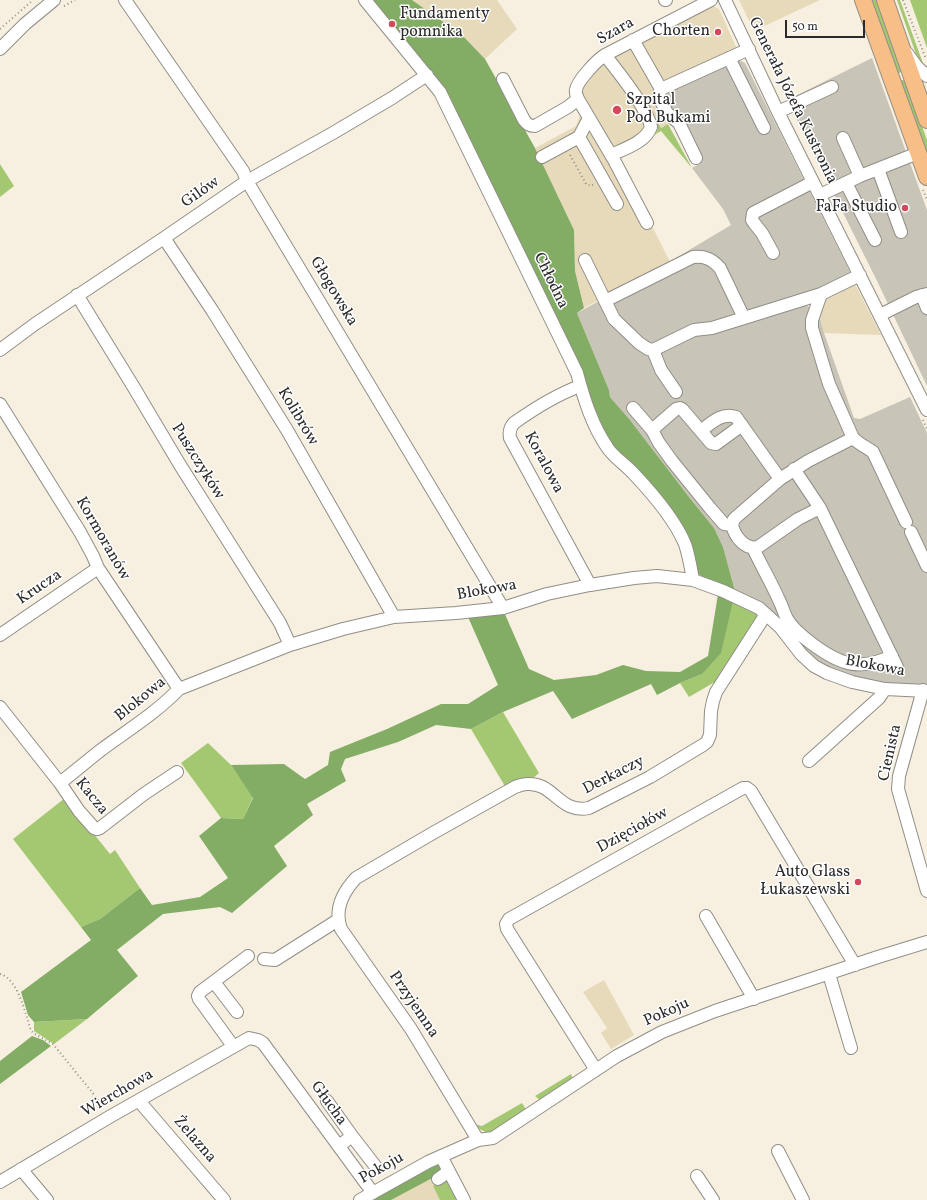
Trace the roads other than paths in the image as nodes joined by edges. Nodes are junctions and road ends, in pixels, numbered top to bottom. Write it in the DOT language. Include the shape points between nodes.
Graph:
graph roads {
  1 [pos="125,0"];
  2 [pos="365,0"];
  3 [pos="711,0"];
  4 [pos="725,0"];
  5 [pos="863,0"];
  6 [pos="885,0"];
  7 [pos="51,1"];
  8 [pos="633,40"];
  9 [pos="899,41"];
  10 [pos="0,49"];
  11 [pos="749,49"];
  12 [pos="605,54"];
  13 [pos="729,58"];
  14 [pos="428,75"];
  15 [pos="927,76"];
  16 [pos="503,79"];
  17 [pos="832,87"];
  18 [pos="661,89"];
  19 [pos="578,99"];
  20 [pos="778,112"];
  21 [pos="589,118"];
  22 [pos="927,120"];
  23 [pos="764,128"];
  24 [pos="579,138"];
  25 [pos="843,138"];
  26 [pos="918,153"];
  27 [pos="542,157"];
  28 [pos="612,158"];
  29 [pos="696,158"];
  30 [pos="878,169"];
  31 [pos="601,174"];
  32 [pos="860,176"];
  33 [pos="927,177"];
  34 [pos="247,180"];
  35 [pos="813,182"];
  36 [pos="846,182"];
  37 [pos="820,195"];
  38 [pos="617,204"];
  39 [pos="647,223"];
  40 [pos="901,232"];
  41 [pos="164,238"];
  42 [pos="875,240"];
  43 [pos="773,253"];
  44 [pos="585,260"];
  45 [pos="860,275"];
  46 [pos="821,294"];
  47 [pos="77,295"];
  48 [pos="924,295"];
  49 [pos="605,301"];
  50 [pos="927,308"];
  51 [pos="880,315"];
  52 [pos="744,318"];
  53 [pos="0,350"];
  54 [pos="653,350"];
  55 [pos="580,386"];
  56 [pos="676,392"];
  57 [pos="0,404"];
  58 [pos="634,408"];
  59 [pos="927,410"];
  60 [pos="742,425"];
  61 [pos="652,430"];
  62 [pos="701,431"];
  63 [pos="853,438"];
  64 [pos="794,469"];
  65 [pos="780,479"];
  66 [pos="820,508"];
  67 [pos="732,525"];
  68 [pos="923,547"];
  69 [pos="753,548"];
  70 [pos="927,566"];
  71 [pos="98,568"];
  72 [pos="692,580"];
  73 [pos="590,585"];
  74 [pos="503,608"];
  75 [pos="766,614"];
  76 [pos="394,617"];
  77 [pos="0,634"];
  78 [pos="290,645"];
  79 [pos="892,656"];
  80 [pos="897,667"];
  81 [pos="179,689"];
  82 [pos="885,689"];
  83 [pos="925,690"];
  84 [pos="0,707"];
  85 [pos="809,761"];
  86 [pos="176,772"];
  87 [pos="60,783"];
  88 [pos="927,891"];
  89 [pos="706,916"];
  90 [pos="338,920"];
  91 [pos="927,942"];
  92 [pos="248,956"];
  93 [pos="264,959"];
  94 [pos="855,965"];
  95 [pos="829,974"];
  96 [pos="214,982"];
  97 [pos="754,999"];
  98 [pos="237,1012"];
  99 [pos="254,1038"];
  100 [pos="233,1046"];
  101 [pos="852,1048"];
  102 [pos="596,1070"];
  103 [pos="139,1101"];
  104 [pos="327,1101"];
  105 [pos="352,1136"];
  106 [pos="478,1140"];
  107 [pos="339,1146"];
  108 [pos="778,1151"];
  109 [pos="441,1156"];
  110 [pos="376,1167"];
  111 [pos="21,1169"];
  112 [pos="449,1171"];
  113 [pos="697,1176"];
  114 [pos="438,1179"];
  115 [pos="0,1182"];
  116 [pos="373,1193"];
  117 [pos="47,1200"];
  118 [pos="224,1200"];
  119 [pos="360,1200"];
  120 [pos="464,1200"];
  121 [pos="713,1200"];
  122 [pos="803,1200"];
  1 -- 34 [label="street, Głogowska" via="230,151"];
  2 -- 14 [label="street, Chłodna"];
  3 -- 8 [label="street, Szara"];
  4 -- 11 [label="street, Generała Józefa Kustronia"];
  5 -- 26 [label="main road"];
  6 -- 9 [label="main road"];
  7 -- 10 [label="street"];
  8 -- 12 [label="street, Szara"];
  8 -- 18 [label="street"];
  9 -- 15 [label="street" via="917,67"];
  9 -- 22 [label="main road"];
  11 -- 13 [label="street"];
  11 -- 20 [label="street, Generała Józefa Kustronia"];
  12 -- 19 [label="street, Szara" via="578,84 575,92"];
  12 -- 28 [label="street" via="645,113 651,128 648,134"];
  13 -- 18 [label="street"];
  13 -- 23 [label="street"];
  14 -- 34 [label="street, Gilów" via="333,133"];
  14 -- 55 [label="street, Chłodna" via="450,112 577,373"];
  16 -- 19 [label="street" via="524,120 532,126"];
  17 -- 20 [label="street"];
  18 -- 29 [label="street" via="659,94 664,106 670,116 679,123"];
  19 -- 21 [label="street"];
  20 -- 35 [label="street, Generała Józefa Kustronia"];
  21 -- 24 [label="street"];
  21 -- 28 [label="street"];
  24 -- 27 [label="street"];
  24 -- 31 [label="street"];
  25 -- 32 [label="street"];
  26 -- 30 [label="street"];
  26 -- 33 [label="main road"];
  28 -- 31 [label="street"];
  28 -- 39 [label="street"];
  30 -- 32 [label="street"];
  30 -- 40 [label="street"];
  31 -- 38 [label="street"];
  32 -- 36 [label="street"];
  34 -- 41 [label="street, Gilów"];
  34 -- 74 [label="street, Głogowska"];
  35 -- 37 [label="street, Generała Józefa Kustronia"];
  35 -- 43 [label="street" via="753,213 752,220"];
  36 -- 37 [label="street"];
  36 -- 42 [label="street"];
  37 -- 45 [label="street, Generała Józefa Kustronia"];
  41 -- 47 [label="street, Gilów"];
  41 -- 76 [label="street, Kolibrów" via="287,430"];
  44 -- 49 [label="street"];
  45 -- 46 [label="street"];
  45 -- 51 [label="street, Generała Józefa Kustronia"];
  46 -- 52 [label="street"];
  46 -- 63 [label="street" via="812,320 812,328 829,384"];
  47 -- 53 [label="street, Gilów"];
  47 -- 78 [label="street, Puszczyków" via="280,623"];
  48 -- 50 [label="street"];
  48 -- 51 [label="street"];
  49 -- 52 [label="street" via="693,257 700,256 708,258 720,268"];
  49 -- 54 [label="street" via="614,319 639,343"];
  51 -- 59 [label="street, Generała Józefa Kustronia"];
  52 -- 54 [label="street" via="712,328 694,330"];
  54 -- 56 [label="street" via="661,370"];
  55 -- 72 [label="street, Chłodna" via="588,412 607,448 655,497 679,532 691,565"];
  55 -- 73 [label="street, Koralowa" via="532,410 514,422 509,433"];
  57 -- 71 [label="street, Kormoranów" via="80,532"];
  58 -- 61 [label="street"];
  60 -- 62 [label="street" via="736,417 729,415 716,419"];
  60 -- 62 [label="street" via="716,444 711,443"];
  60 -- 65 [label="street"];
  61 -- 62 [label="street" via="680,408"];
  61 -- 67 [label="street" via="659,443 710,508 724,524"];
  63 -- 64 [label="street"];
  63 -- 68 [label="street" via="873,452 908,527"];
  64 -- 65 [label="street"];
  64 -- 66 [label="street"];
  65 -- 67 [label="street" via="734,520"];
  66 -- 69 [label="street"];
  66 -- 79 [label="street"];
  67 -- 69 [label="street" via="734,533 745,546"];
  68 -- 70 [label="street"];
  69 -- 79 [label="street" via="788,620 806,640 834,659 845,663 878,663"];
  71 -- 77 [label="street, Krucza"];
  71 -- 81 [label="street, Kormoranów"];
  72 -- 73 [label="street, Blokowa" via="657,576"];
  72 -- 75 [label="street, Blokowa" via="745,601"];
  73 -- 74 [label="street, Blokowa" via="547,594"];
  74 -- 76 [label="street, Blokowa"];
  75 -- 82 [label="street, Blokowa" via="814,666 852,682"];
  75 -- 90 [label="street, Derkaczy" via="716,692 707,742 650,777 583,810 564,804 542,786 526,784 514,787 356,878 343,896"];
  76 -- 78 [label="street, Blokowa"];
  78 -- 81 [label="street, Blokowa"];
  79 -- 80 [label="street"];
  81 -- 87 [label="street, Blokowa"];
  82 -- 83 [label="street, Blokowa"];
  82 -- 85 [label="street" via="879,698"];
  83 -- 88 [label="street, Cienista" via="899,776 898,789"];
  84 -- 87 [label="street, Kacza"];
  86 -- 87 [label="street, Kacza" via="97,829 79,811"];
  89 -- 97 [label="street"];
  90 -- 93 [label="street" via="275,960"];
  90 -- 106 [label="street, Przyjemna" via="411,1029"];
  91 -- 94 [label="street, Pokoju"];
  92 -- 96 [label="street"];
  94 -- 95 [label="street, Pokoju"];
  94 -- 102 [label="street, Dzięciołów" via="751,791 743,788 509,919 506,924"];
  95 -- 97 [label="street, Pokoju"];
  95 -- 101 [label="street"];
  96 -- 98 [label="street"];
  96 -- 100 [label="street" via="198,996"];
  97 -- 102 [label="street, Pokoju" via="662,1032"];
  99 -- 100 [label="street, Wierchowa"];
  99 -- 107 [label="street, Głucha" via="263,1043"];
  100 -- 103 [label="street, Wierchowa"];
  102 -- 106 [label="street, Pokoju" via="493,1138"];
  103 -- 111 [label="street, Wierchowa"];
  103 -- 118 [label="street, Żelazna"];
  104 -- 105 [label="street"];
  105 -- 107 [label="street"];
  105 -- 110 [label="street"];
  106 -- 109 [label="street, Pokoju"];
  107 -- 116 [label="street, Głucha"];
  108 -- 122 [label="street"];
  109 -- 112 [label="street"];
  109 -- 116 [label="street, Pokoju"];
  111 -- 115 [label="street, Wierchowa"];
  111 -- 117 [label="street"];
  112 -- 114 [label="street"];
  112 -- 120 [label="street"];
  113 -- 121 [label="street"];
  116 -- 119 [label="street, Pokoju"];
}
